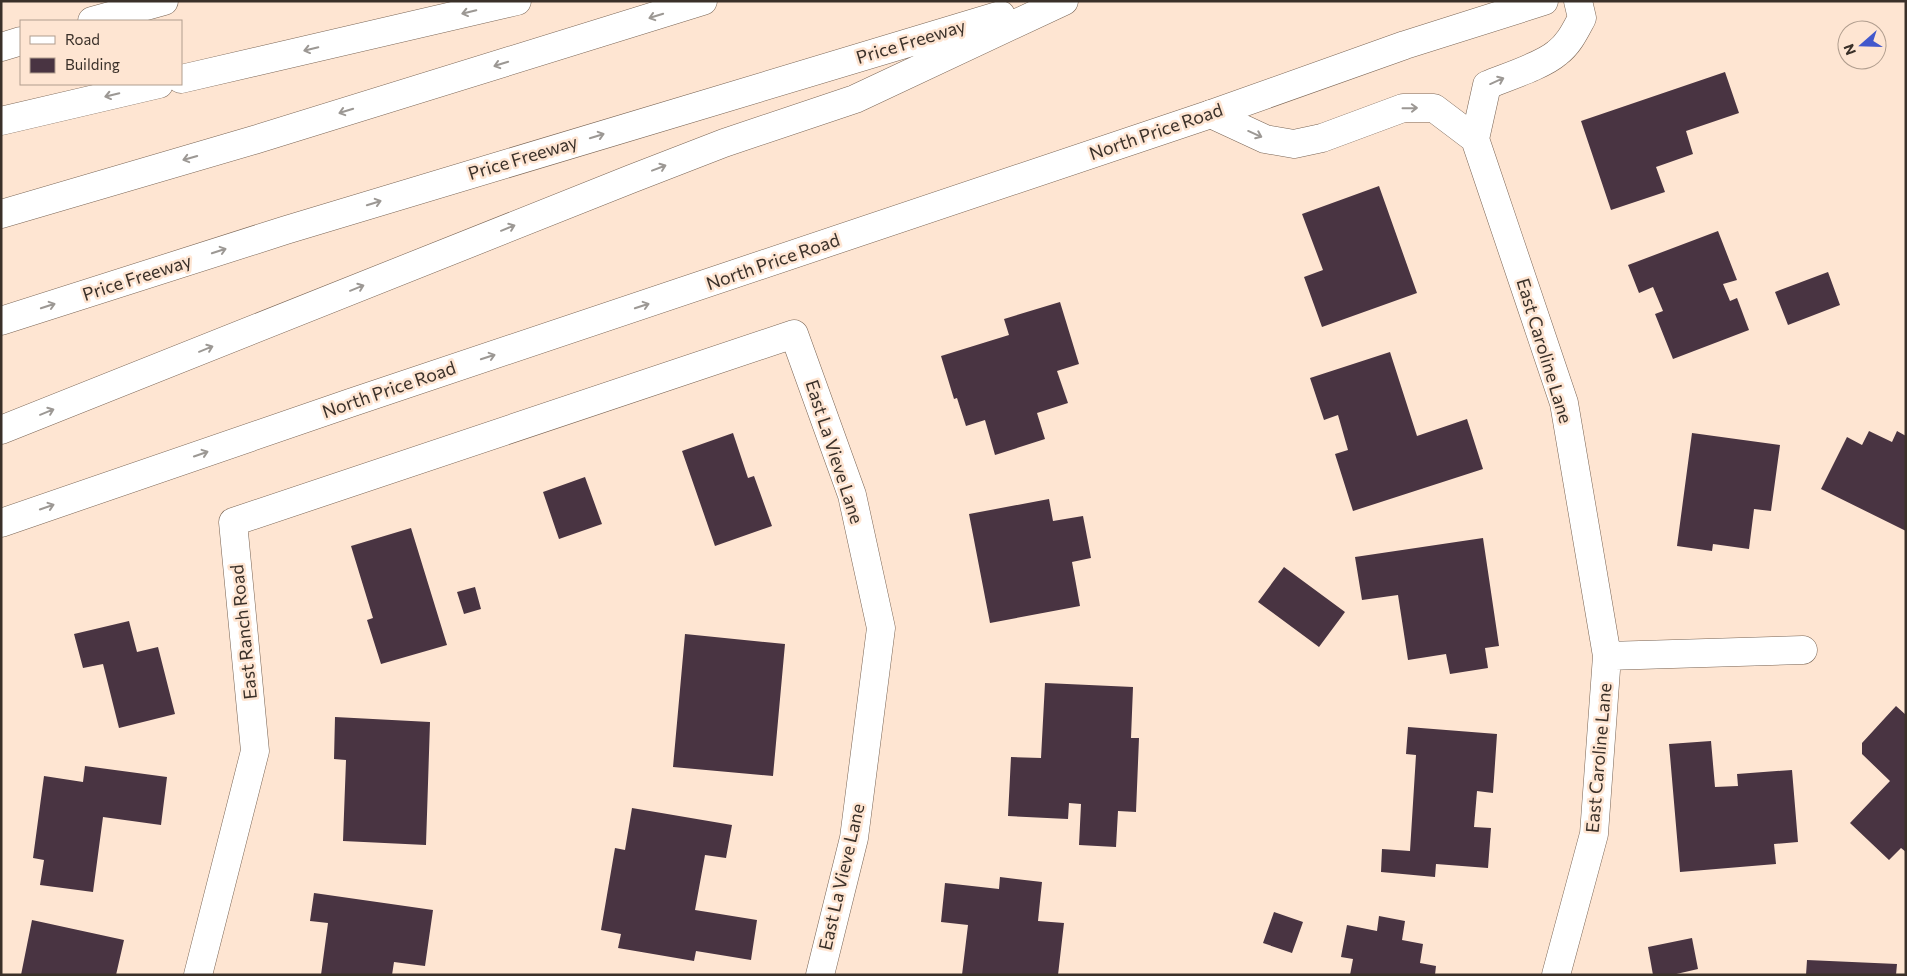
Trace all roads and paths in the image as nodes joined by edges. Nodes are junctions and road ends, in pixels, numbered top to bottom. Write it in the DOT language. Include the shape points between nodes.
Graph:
graph roads {
  1 [pos="164,1"];
  2 [pos="517,1"];
  3 [pos="703,1"];
  4 [pos="1048,1"];
  5 [pos="1064,1"];
  6 [pos="1544,1"];
  7 [pos="1578,1"];
  8 [pos="96,20"];
  9 [pos="20,41"];
  10 [pos="1,47"];
  11 [pos="182,79"];
  12 [pos="155,85"];
  13 [pos="1210,114"];
  14 [pos="1,121"];
  15 [pos="1476,139"];
  16 [pos="1,214"];
  17 [pos="1,321"];
  18 [pos="1,430"];
  19 [pos="462,446"];
  20 [pos="1,523"];
  21 [pos="1803,650"];
  22 [pos="1607,656"];
  23 [pos="198,975"];
  24 [pos="820,975"];
  25 [pos="1556,975"];
  1 -- 8 [label="main road"];
  2 -- 11 [label="main road, one-way"];
  3 -- 16 [label="main road, one-way"];
  17 -- 4 [label="main road, Price Freeway, one-way" via="286,230"];
  18 -- 5 [label="main road, one-way" via="631,179 724,143 855,99"];
  6 -- 13 [label="main road, North Price Road" via="1405,44"];
  15 -- 7 [label="main road, East Caroline Lane, one-way" via="1487,85 1558,53 1582,18"];
  9 -- 10 [label="main road"];
  12 -- 14 [label="main road, one-way"];
  13 -- 15 [label="main road, one-way" via="1265,139 1294,144 1322,138 1403,108 1434,108"];
  20 -- 13 [label="main road, North Price Road, one-way"];
  15 -- 22 [label="main road, East Caroline Lane" via="1564,403"];
  19 -- 23 [label="main road, East Ranch Road" via="233,522 255,751"];
  19 -- 24 [label="main road, East La Vieve Lane" via="794,334 852,496 881,628 854,838"];
  21 -- 22 [label="main road"];
  22 -- 25 [label="main road, East Caroline Lane" via="1594,834"];
}
